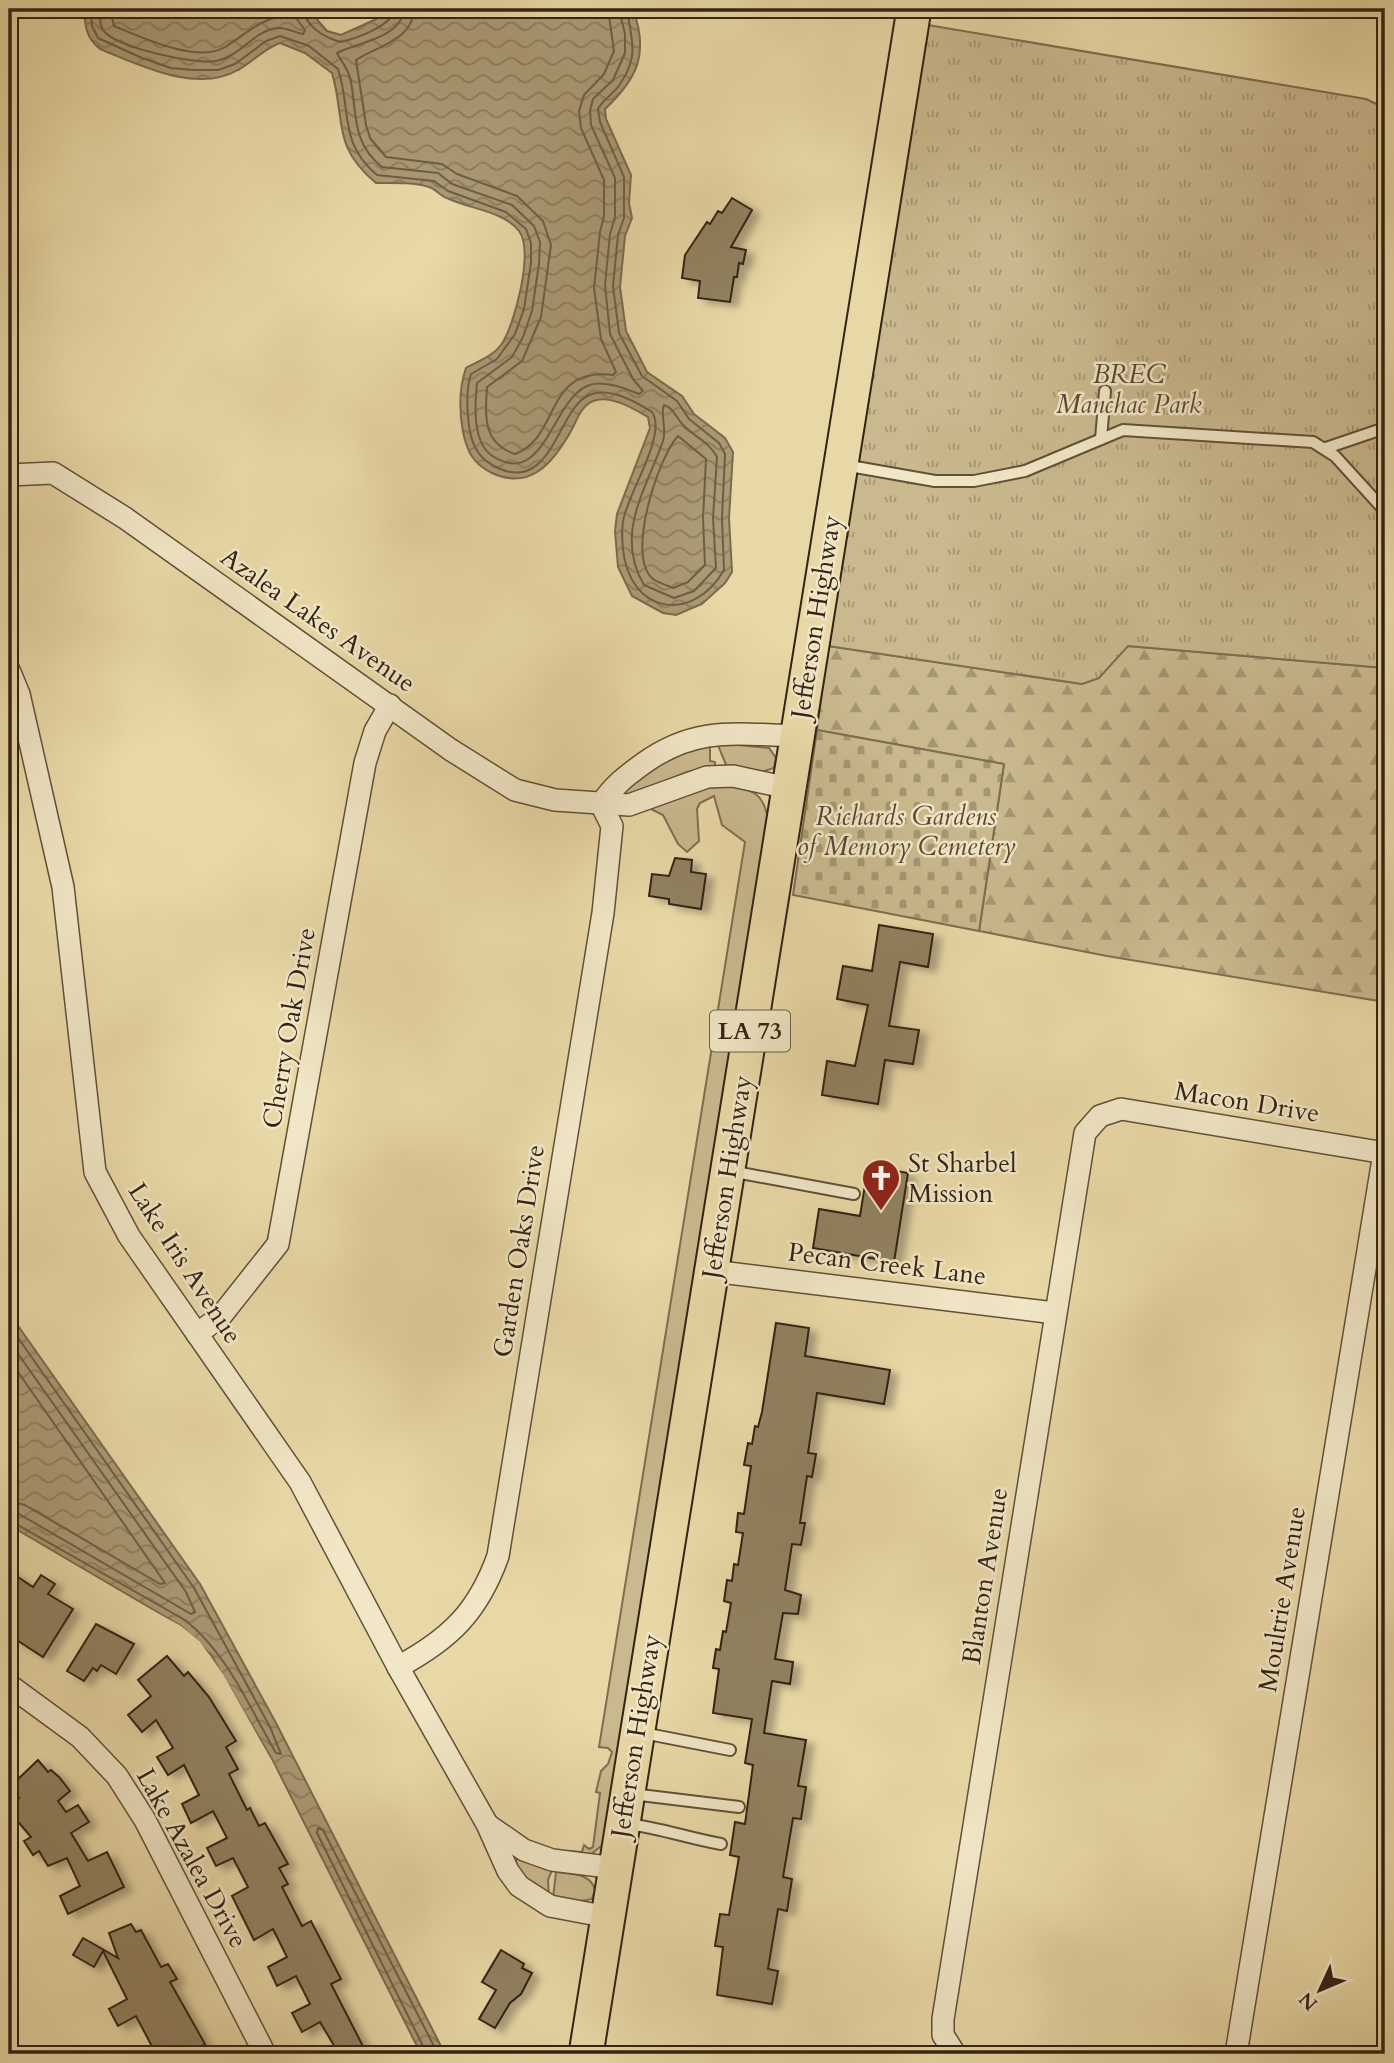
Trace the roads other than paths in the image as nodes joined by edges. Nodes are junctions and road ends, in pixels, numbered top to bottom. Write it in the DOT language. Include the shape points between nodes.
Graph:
graph roads {
  1 [pos="914,9"];
  2 [pos="1105,391"];
  3 [pos="1385,428"];
  4 [pos="1101,439"];
  5 [pos="1326,448"];
  6 [pos="841,464"];
  7 [pos="9,475"];
  8 [pos="1385,511"];
  9 [pos="9,670"];
  10 [pos="390,705"];
  11 [pos="796,737"];
  12 [pos="788,788"];
  13 [pos="601,804"];
  14 [pos="1100,1116"];
  15 [pos="1385,1153"];
  16 [pos="728,1170"];
  17 [pos="854,1194"];
  18 [pos="712,1271"];
  19 [pos="1055,1313"];
  20 [pos="197,1334"];
  21 [pos="398,1667"];
  22 [pos="9,1685"];
  23 [pos="636,1731"];
  24 [pos="730,1750"];
  25 [pos="739,1807"];
  26 [pos="624,1808"];
  27 [pos="487,1824"];
  28 [pos="721,1844"];
  29 [pos="616,1868"];
  30 [pos="608,1917"];
  31 [pos="953,2052"];
  32 [pos="265,2054"];
  33 [pos="586,2054"];
  34 [pos="1236,2054"];
  1 -- 6 [label="main road, Jefferson Highway / LA 73"];
  2 -- 4 [label="lane"];
  3 -- 5 [label="lane"];
  4 -- 5 [label="lane" via="1138,429 1313,442"];
  4 -- 6 [label="lane" via="1025,471 974,481 935,481"];
  5 -- 8 [label="lane"];
  6 -- 11 [label="main road, Jefferson Highway / LA 73"];
  7 -- 10 [label="street, Azalea Lakes Avenue" via="53,473 125,518"];
  9 -- 20 [label="street, Lake Iris Avenue" via="19,694 64,887 94,1172 129,1236"];
  10 -- 13 [label="street, Azalea Lakes Avenue" via="515,790"];
  10 -- 20 [label="street, Cherry Oak Drive" via="374,731 365,763 278,1244 221,1316"];
  11 -- 12 [label="main road, Jefferson Highway / LA 73"];
  11 -- 13 [label="street" via="696,736 661,751 615,784"];
  12 -- 13 [label="street, Azalea Lakes Avenue" via="733,776 707,777 628,805"];
  12 -- 16 [label="main road, Jefferson Highway / LA 73"];
  13 -- 21 [label="street, Garden Oaks Drive" via="612,826 603,913 498,1556 486,1589 470,1614"];
  14 -- 15 [label="street, Macon Drive" via="1121,1109"];
  14 -- 19 [label="street, Blanton Avenue" via="1085,1133"];
  15 -- 34 [label="street, Moultrie Avenue"];
  16 -- 17 [label="lane"];
  16 -- 18 [label="main road, Jefferson Highway / LA 73"];
  18 -- 19 [label="street, Pecan Creek Lane"];
  18 -- 23 [label="main road, Jefferson Highway / LA 73"];
  19 -- 31 [label="street, Blanton Avenue" via="943,2019 943,2035"];
  20 -- 21 [label="street, Lake Iris Avenue" via="300,1482"];
  21 -- 27 [label="street, Lake Iris Avenue"];
  22 -- 32 [label="street, Lake Azalea Drive" via="80,1737 117,1776 145,1820"];
  23 -- 24 [label="lane"];
  23 -- 26 [label="main road, Jefferson Highway / LA 73"];
  25 -- 26 [label="lane"];
  26 -- 28 [label="lane" via="677,1836"];
  26 -- 29 [label="main road, Jefferson Highway / LA 73"];
  27 -- 29 [label="street, Lake Iris Avenue" via="542,1857"];
  27 -- 30 [label="street, Lake Iris Avenue" via="508,1871 533,1898 550,1906"];
  29 -- 30 [label="main road, Jefferson Highway / LA 73"];
  30 -- 33 [label="main road, Jefferson Highway / LA 73"];
}
